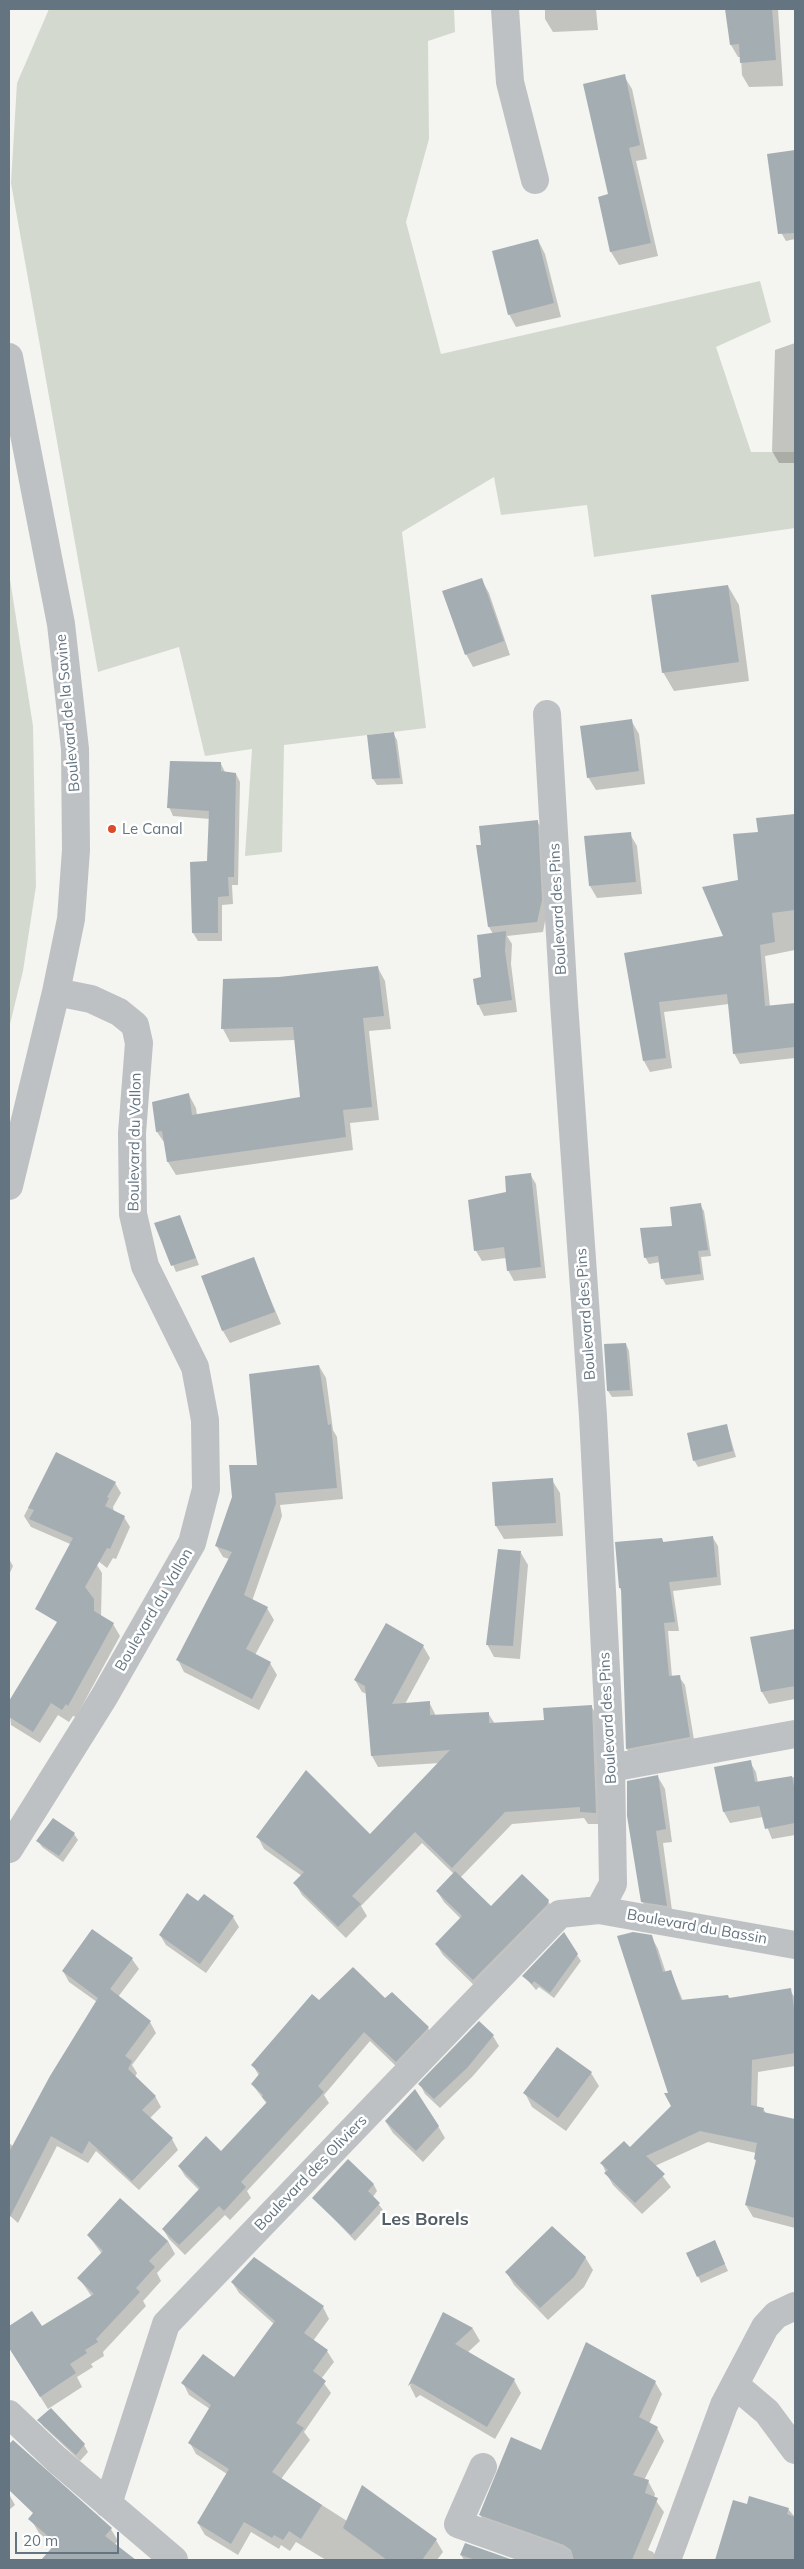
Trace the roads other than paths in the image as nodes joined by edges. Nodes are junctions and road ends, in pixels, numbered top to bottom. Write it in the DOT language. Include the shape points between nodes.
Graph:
graph roads {
  1 [pos="505,9"];
  2 [pos="535,180"];
  3 [pos="9,357"];
  4 [pos="547,714"];
  5 [pos="56,992"];
  6 [pos="9,1186"];
  7 [pos="795,1734"];
  8 [pos="611,1768"];
  9 [pos="9,1849"];
  10 [pos="599,1910"];
  11 [pos="795,1945"];
  12 [pos="795,2306"];
  13 [pos="735,2385"];
  14 [pos="9,2414"];
  15 [pos="795,2450"];
  16 [pos="483,2467"];
  17 [pos="108,2504"];
  18 [pos="174,2560"];
  19 [pos="559,2560"];
  20 [pos="667,2560"];
  1 -- 2 [label="street" via="510,82"];
  3 -- 5 [label="street, Boulevard de la Savine" via="61,624 75,749 76,850 71,919"];
  4 -- 8 [label="street, Boulevard des Pins" via="564,1012 593,1416"];
  5 -- 6 [label="street, Boulevard de la Savine"];
  5 -- 9 [label="street, Boulevard du Vallon" via="91,999 119,1012 135,1025 139,1044 132,1133 133,1214 145,1266 195,1367 205,1420 206,1489 192,1543 104,1697"];
  7 -- 8 [label="street"];
  8 -- 10 [label="street, Boulevard des Pins" via="613,1884"];
  10 -- 11 [label="street, Boulevard du Bassin"];
  10 -- 17 [label="street, Boulevard des Oliviers" via="560,1914 166,2324"];
  12 -- 13 [label="street" via="776,2315 765,2327"];
  13 -- 15 [label="street" via="767,2412"];
  13 -- 20 [label="street" via="724,2405"];
  14 -- 17 [label="street"];
  16 -- 19 [label="street" via="458,2524"];
  17 -- 18 [label="street"];
}
